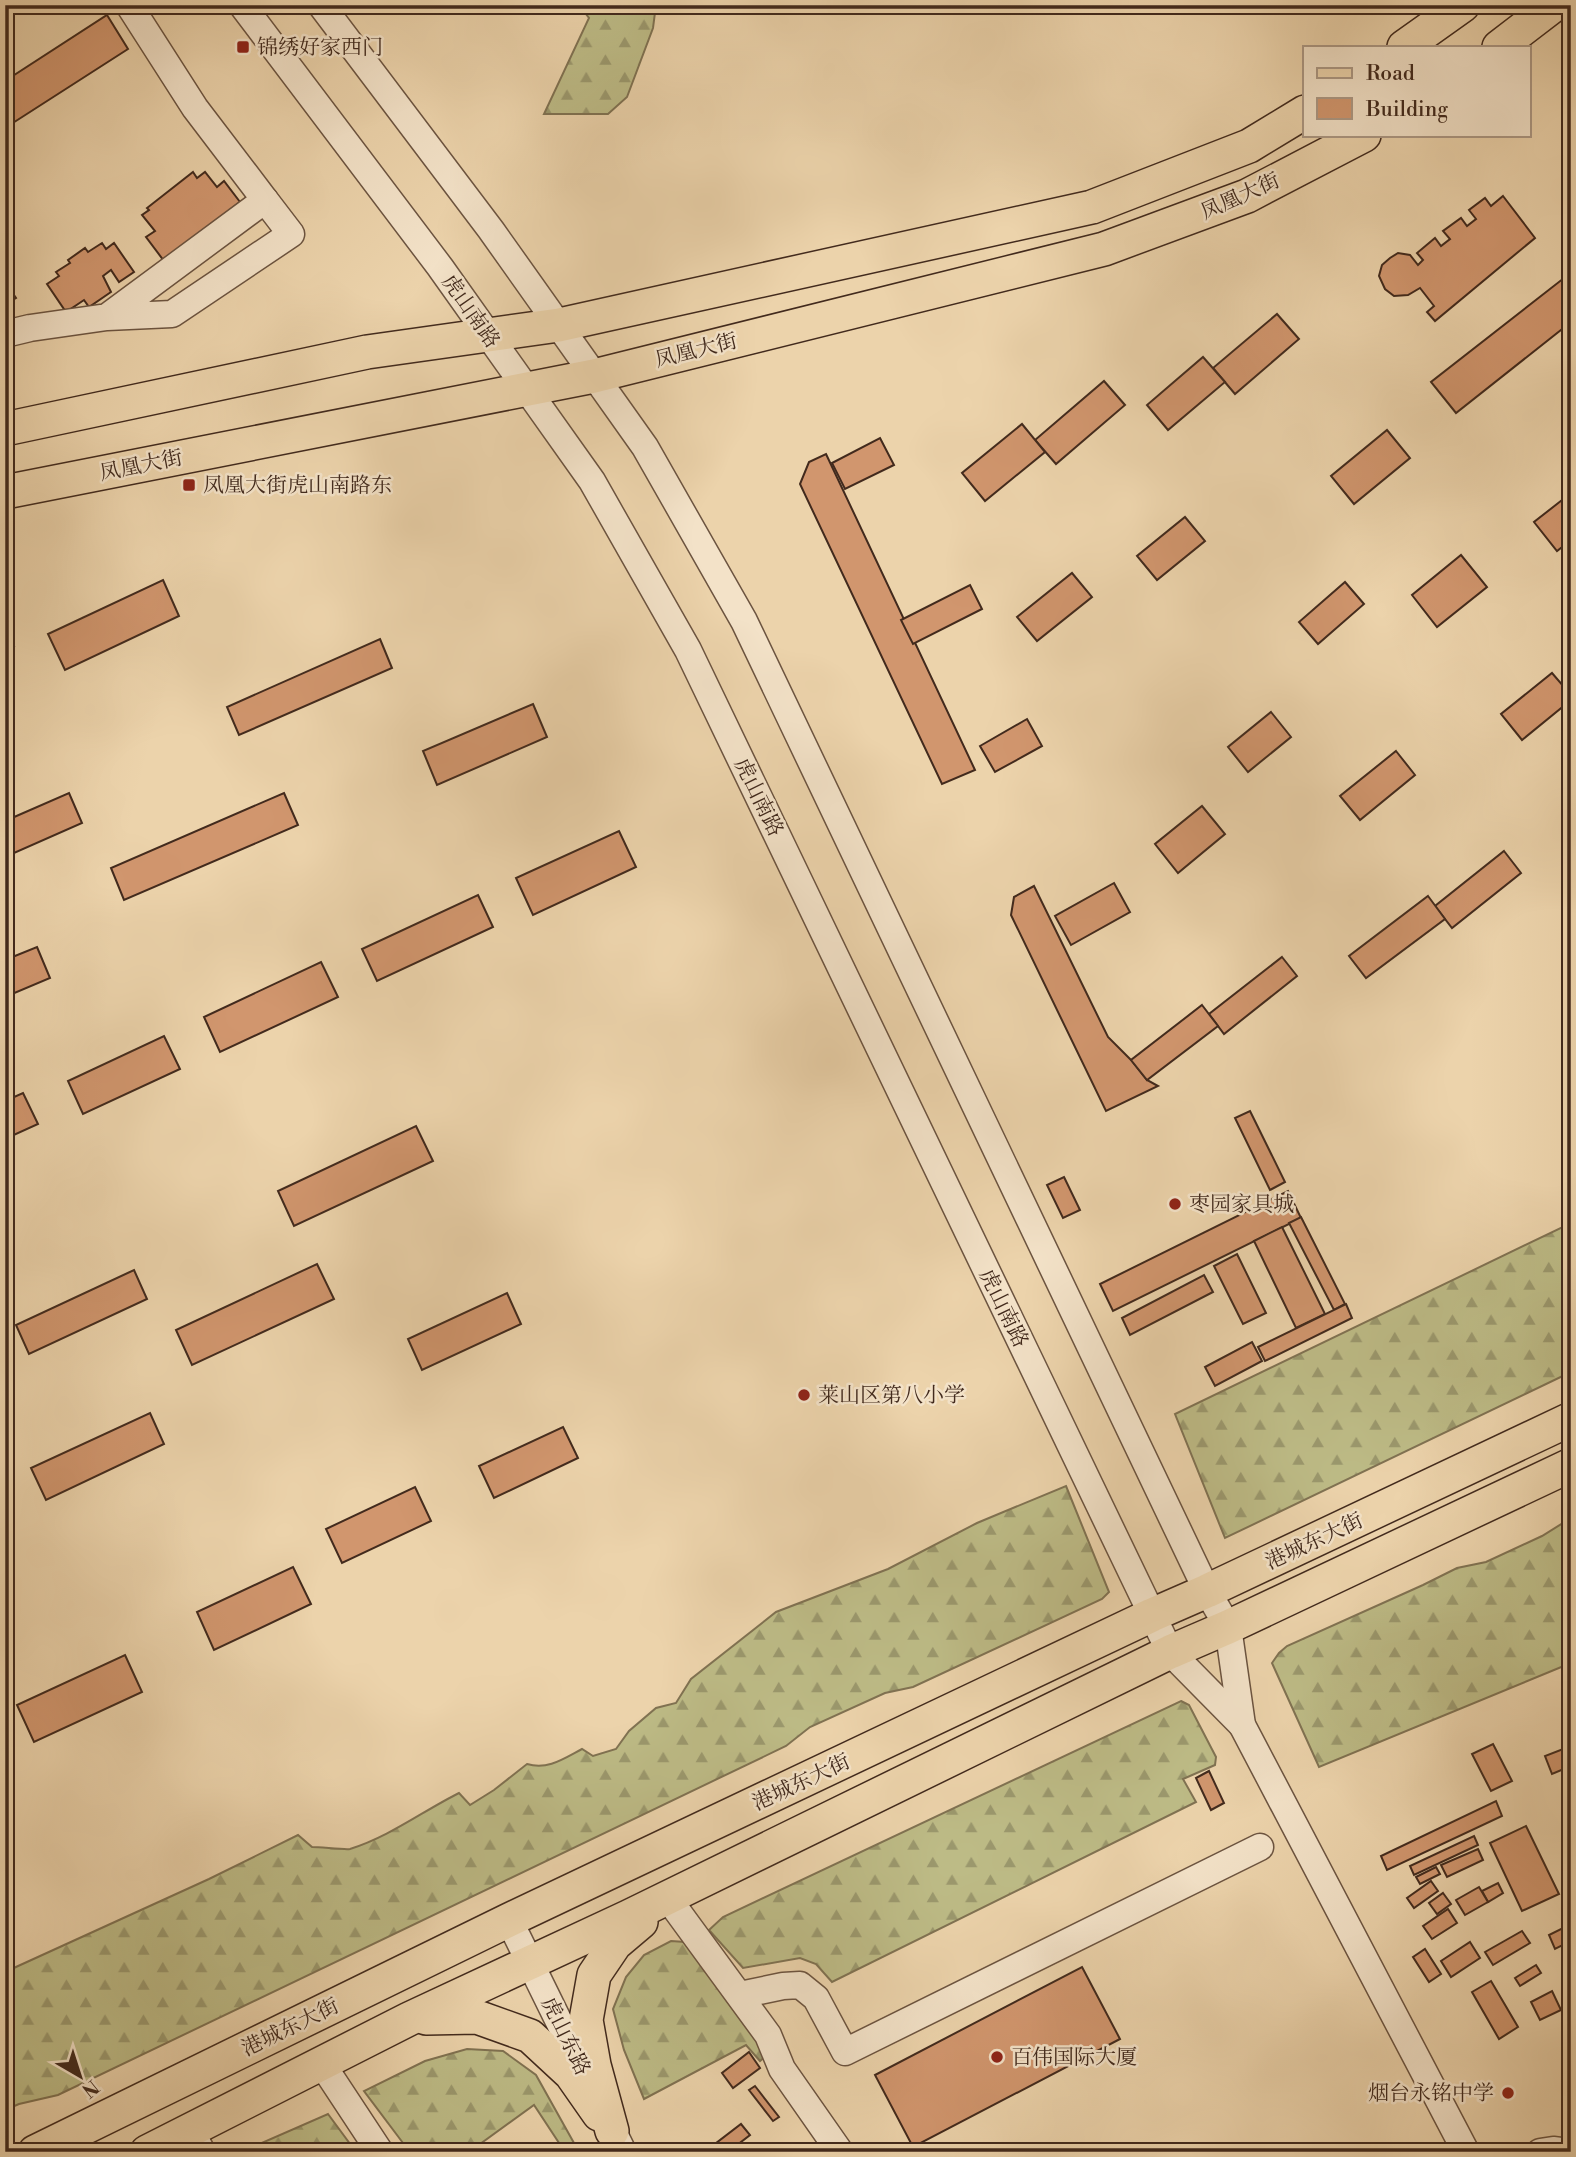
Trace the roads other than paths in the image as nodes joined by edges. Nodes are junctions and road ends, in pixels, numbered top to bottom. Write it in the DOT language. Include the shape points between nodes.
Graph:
graph roads {
  1 [pos="128,5"];
  2 [pos="242,5"];
  3 [pos="321,5"];
  4 [pos="1463,5"];
  5 [pos="1554,5"];
  6 [pos="1405,46"];
  7 [pos="1500,46"];
  8 [pos="1303,113"];
  9 [pos="1362,136"];
  10 [pos="265,200"];
  11 [pos="107,317"];
  12 [pos="559,326"];
  13 [pos="5,334"];
  14 [pos="488,335"];
  15 [pos="594,376"];
  16 [pos="527,390"];
  17 [pos="5,429"];
  18 [pos="5,492"];
  19 [pos="1571,1419"];
  20 [pos="1571,1465"];
  21 [pos="1207,1591"];
  22 [pos="1152,1615"];
  23 [pos="1228,1627"];
  24 [pos="1170,1652"];
  25 [pos="1242,1725"];
  26 [pos="1260,1847"];
  27 [pos="675,1895"];
  28 [pos="509,1920"];
  29 [pos="531,1964"];
  30 [pos="740,1994"];
  31 [pos="410,2018"];
  32 [pos="322,2064"];
  33 [pos="196,2141"];
  34 [pos="617,2141"];
  35 [pos="35,2152"];
  36 [pos="147,2152"];
  37 [pos="380,2152"];
  38 [pos="840,2152"];
  39 [pos="1466,2152"];
  40 [pos="1540,2152"];
  41 [pos="1569,2152"];
  1 -- 10 [label="street" via="195,108"];
  2 -- 14 [label="street, 虎山南路"];
  3 -- 12 [label="street"];
  4 -- 6 [label="main road"];
  5 -- 7 [label="main road"];
  8 -- 12 [label="main road, 凤凰大街" via="1249,146 1092,207"];
  9 -- 15 [label="main road, 凤凰大街" via="1247,196 1104,249"];
  10 -- 11 [label="street"];
  10 -- 11 [label="street" via="291,234 172,314"];
  11 -- 13 [label="street"];
  12 -- 14 [label="main road, 凤凰大街"];
  12 -- 15 [label="street"];
  14 -- 16 [label="street, 虎山南路"];
  14 -- 17 [label="main road, 凤凰大街" via="366,352"];
  15 -- 16 [label="main road, 凤凰大街"];
  15 -- 21 [label="street" via="645,447 744,621"];
  16 -- 18 [label="main road, 凤凰大街"];
  16 -- 22 [label="street, 虎山南路" via="592,481 688,650"];
  19 -- 21 [label="main road, 港城东大街"];
  20 -- 23 [label="main road, 港城东大街"];
  21 -- 22 [label="main road, 港城东大街"];
  21 -- 23 [label="street"];
  22 -- 24 [label="street, 虎山南路"];
  22 -- 28 [label="main road, 港城东大街"];
  23 -- 24 [label="main road, 港城东大街"];
  23 -- 25 [label="street"];
  24 -- 25 [label="street, 虎山南路"];
  24 -- 27 [label="main road, 港城东大街"];
  25 -- 39 [label="street"];
  26 -- 30 [label="street" via="845,2052 816,1998 800,1986"];
  27 -- 29 [label="main road, 港城东大街"];
  27 -- 30 [label="street"];
  27 -- 34 [label="main road" via="615,1944 594,1975 586,2020"];
  28 -- 29 [label="street, 虎山东路"];
  28 -- 35 [label="main road, 港城东大街"];
  29 -- 31 [label="main road, 港城东大街"];
  29 -- 34 [label="street, 虎山东路"];
  30 -- 38 [label="street" via="768,2035 782,2069"];
  31 -- 32 [label="main road, 港城东大街"];
  31 -- 34 [label="main road" via="477,2017 530,2036 570,2074"];
  32 -- 33 [label="main road, 港城东大街"];
  32 -- 37 [label="street"];
  33 -- 36 [label="main road, 港城东大街"];
  40 -- 41 [label="street"];
}
